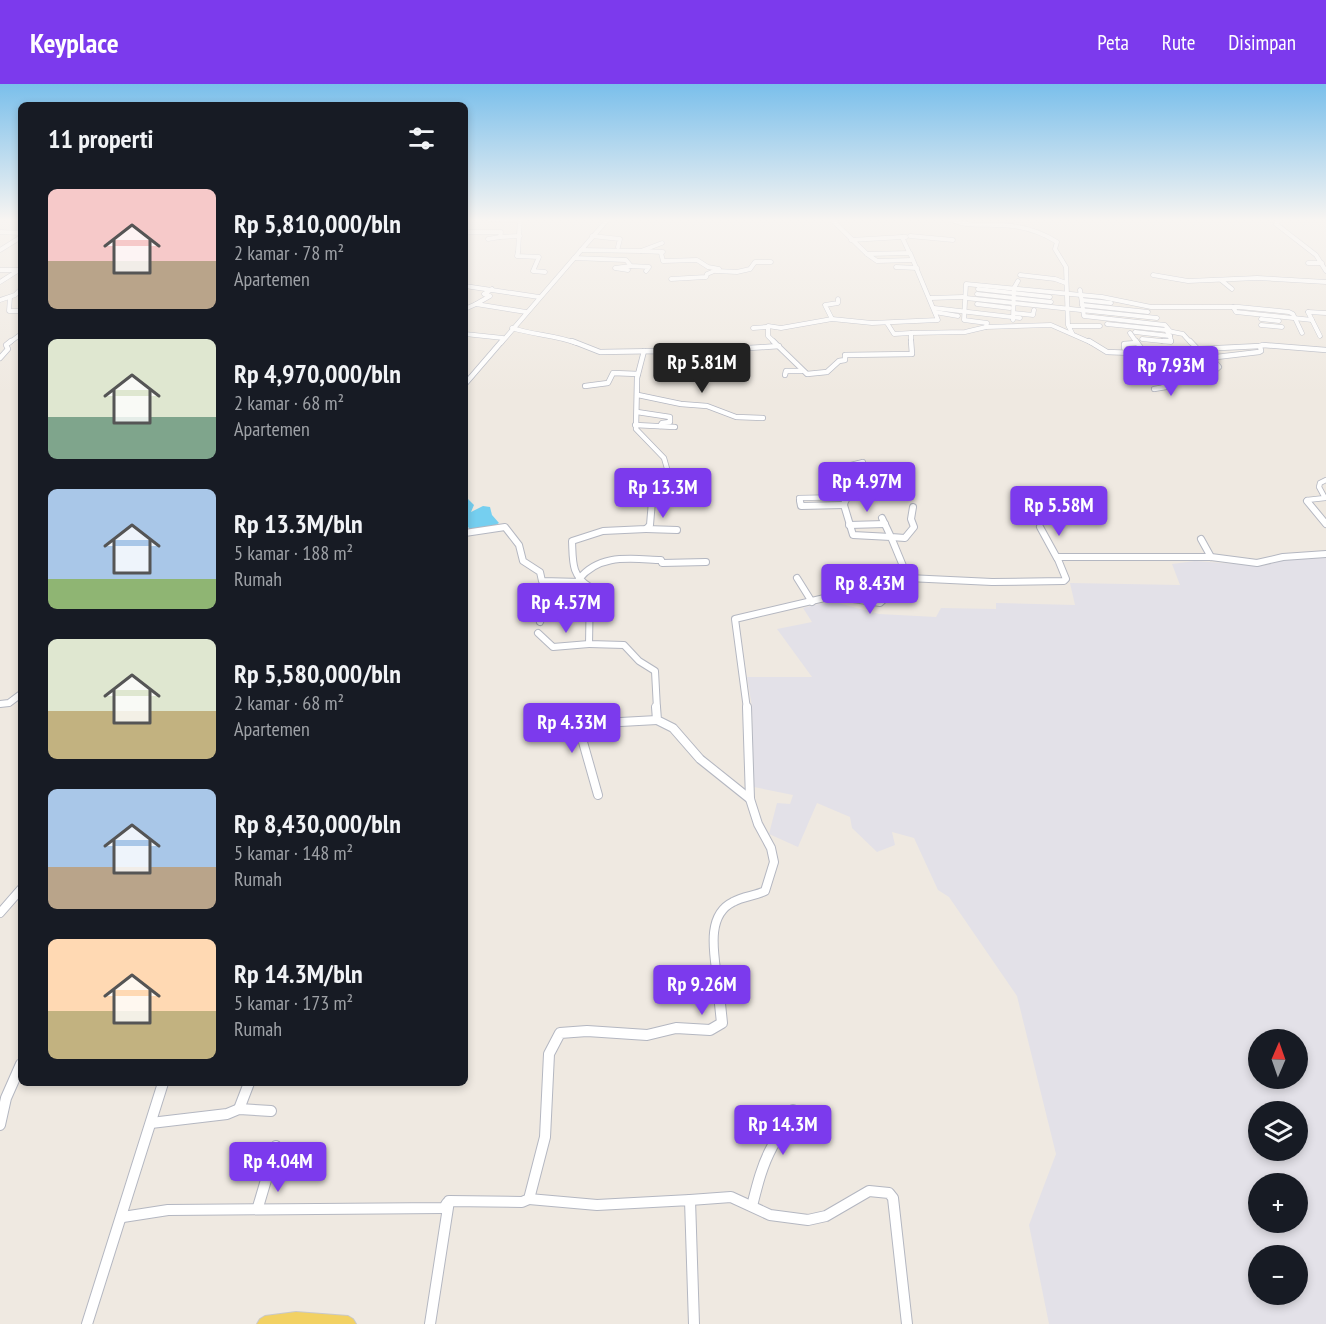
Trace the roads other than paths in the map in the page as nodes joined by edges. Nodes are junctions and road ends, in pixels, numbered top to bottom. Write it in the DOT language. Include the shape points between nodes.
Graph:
graph roads {
  1 [pos="558,277"];
  2 [pos="706,277"];
  3 [pos="921,277"];
  4 [pos="1066,277"];
  5 [pos="1166,277"];
  6 [pos="671,279"];
  7 [pos="1066,280"];
  8 [pos="1221,280"];
  9 [pos="1326,282"];
  10 [pos="468,286"];
  11 [pos="492,289"];
  12 [pos="1232,289"];
  13 [pos="1080,290"];
  14 [pos="18,292"];
  15 [pos="1065,294"];
  16 [pos="1015,295"];
  17 [pos="10,297"];
  18 [pos="539,297"];
  19 [pos="930,298"];
  20 [pos="965,298"];
  21 [pos="838,299"];
  22 [pos="0,300"];
  23 [pos="1051,300"];
  24 [pos="1082,303"];
  25 [pos="476,304"];
  26 [pos="977,304"];
  27 [pos="1233,307"];
  28 [pos="468,308"];
  29 [pos="1067,309"];
  30 [pos="934,310"];
  31 [pos="18,311"];
  32 [pos="526,312"];
  33 [pos="965,312"];
  34 [pos="1148,312"];
  35 [pos="1324,313"];
  36 [pos="1124,315"];
  37 [pos="958,316"];
  38 [pos="1277,316"];
  39 [pos="1020,318"];
  40 [pos="1157,318"];
  41 [pos="1294,318"];
  42 [pos="832,319"];
  43 [pos="938,320"];
  44 [pos="1312,320"];
  45 [pos="1326,320"];
  46 [pos="1279,321"];
  47 [pos="887,323"];
  48 [pos="1107,324"];
  49 [pos="1051,325"];
  50 [pos="1068,326"];
  51 [pos="1100,326"];
  52 [pos="767,327"];
  53 [pos="986,327"];
  54 [pos="512,328"];
  55 [pos="753,328"];
  56 [pos="944,331"];
  57 [pos="911,333"];
  58 [pos="1072,333"];
  59 [pos="1170,333"];
  60 [pos="1302,333"];
  61 [pos="468,334"];
  62 [pos="18,336"];
  63 [pos="1320,336"];
  64 [pos="503,338"];
  65 [pos="1142,339"];
  66 [pos="1137,343"];
  67 [pos="779,346"];
  68 [pos="1260,346"];
  69 [pos="1199,349"];
  70 [pos="1326,350"];
  71 [pos="644,351"];
  72 [pos="1132,353"];
  73 [pos="0,358"];
  74 [pos="1210,359"];
  75 [pos="1187,362"];
  76 [pos="1149,363"];
  77 [pos="1162,364"];
  78 [pos="802,371"];
  79 [pos="1194,371"];
  80 [pos="1213,372"];
  81 [pos="638,374"];
  82 [pos="785,375"];
  83 [pos="468,380"];
  84 [pos="1161,381"];
  85 [pos="1212,381"];
  86 [pos="585,386"];
  87 [pos="1154,389"];
  88 [pos="638,395"];
  89 [pos="637,412"];
  90 [pos="763,418"];
  91 [pos="635,425"];
  92 [pos="660,426"];
  93 [pos="675,427"];
  94 [pos="863,462"];
  95 [pos="859,476"];
  96 [pos="1326,480"];
  97 [pos="857,483"];
  98 [pos="849,497"];
  99 [pos="844,506"];
  100 [pos="913,507"];
  101 [pos="1326,524"];
  102 [pos="849,525"];
  103 [pos="1040,527"];
  104 [pos="646,529"];
  105 [pos="677,530"];
  106 [pos="468,533"];
  107 [pos="891,537"];
  108 [pos="1201,539"];
  109 [pos="1326,554"];
  110 [pos="1211,557"];
  111 [pos="1057,558"];
  112 [pos="706,562"];
  113 [pos="797,578"];
  114 [pos="908,578"];
  115 [pos="580,581"];
  116 [pos="556,583"];
  117 [pos="812,602"];
  118 [pos="540,622"];
  119 [pos="538,633"];
  120 [pos="589,644"];
  121 [pos="18,696"];
  122 [pos="0,704"];
  123 [pos="657,720"];
  124 [pos="598,795"];
  125 [pos="750,799"];
  126 [pos="18,893"];
  127 [pos="0,913"];
  128 [pos="18,1071"];
  129 [pos="162,1086"];
  130 [pos="248,1086"];
  131 [pos="239,1108"];
  132 [pos="793,1110"];
  133 [pos="271,1111"];
  134 [pos="151,1123"];
  135 [pos="0,1125"];
  136 [pos="276,1146"];
  137 [pos="529,1199"];
  138 [pos="690,1200"];
  139 [pos="449,1201"];
  140 [pos="752,1206"];
  141 [pos="258,1207"];
  142 [pos="123,1217"];
  143 [pos="87,1324"];
  144 [pos="265,1324"];
  145 [pos="348,1324"];
  146 [pos="430,1324"];
  147 [pos="694,1324"];
  148 [pos="907,1324"];
  1 -- 18 [label="street"];
  2 -- 6 [label="street"];
  3 -- 19 [label="street"];
  4 -- 7 [label="street"];
  5 -- 8 [label="street" via="1185,281"];
  7 -- 15 [label="street"];
  7 -- 16 [label="street" via="1050,278 1049,283"];
  8 -- 9 [label="street"];
  8 -- 12 [label="street"];
  10 -- 11 [label="street"];
  11 -- 18 [label="street"];
  11 -- 25 [label="street" via="484,294 490,296"];
  13 -- 24 [label="street"];
  14 -- 17 [label="street"];
  15 -- 23 [label="street"];
  15 -- 24 [label="street"];
  15 -- 29 [label="street"];
  16 -- 23 [label="street"];
  16 -- 23 [label="street"];
  16 -- 26 [label="street"];
  16 -- 26 [label="street"];
  16 -- 26 [label="street"];
  16 -- 26 [label="street"];
  16 -- 39 [label="street"];
  17 -- 22 [label="street"];
  17 -- 31 [label="street" via="9,311"];
  18 -- 32 [label="street"];
  19 -- 20 [label="street"];
  19 -- 30 [label="street"];
  20 -- 26 [label="street"];
  20 -- 26 [label="street" via="966,284"];
  20 -- 33 [label="street"];
  21 -- 42 [label="street" via="837,303 825,305"];
  23 -- 29 [label="street"];
  24 -- 29 [label="street"];
  24 -- 36 [label="street"];
  24 -- 36 [label="street" via="1102,297"];
  24 -- 36 [label="street" via="1084,316"];
  25 -- 28 [label="street"];
  25 -- 32 [label="street"];
  26 -- 33 [label="street"];
  26 -- 33 [label="street" via="964,320"];
  26 -- 53 [label="street"];
  27 -- 36 [label="street" via="1164,309"];
  27 -- 38 [label="street" via="1236,312"];
  27 -- 41 [label="street" via="1289,312"];
  29 -- 50 [label="street"];
  30 -- 33 [label="street"];
  30 -- 37 [label="street"];
  30 -- 43 [label="street"];
  32 -- 54 [label="street"];
  34 -- 36 [label="street"];
  35 -- 44 [label="street" via="1308,312"];
  35 -- 45 [label="street"];
  36 -- 40 [label="street"];
  36 -- 48 [label="street"];
  36 -- 59 [label="street"];
  38 -- 41 [label="street"];
  38 -- 46 [label="street"];
  41 -- 44 [label="street"];
  41 -- 60 [label="street"];
  42 -- 47 [label="street"];
  42 -- 52 [label="street"];
  43 -- 47 [label="street"];
  43 -- 56 [label="street"];
  44 -- 63 [label="street"];
  46 -- 46 [label="street" via="1283,328 1261,322"];
  47 -- 57 [label="street" via="894,334"];
  49 -- 50 [label="street"];
  49 -- 53 [label="street"];
  49 -- 58 [label="street"];
  50 -- 51 [label="street"];
  50 -- 58 [label="street"];
  52 -- 55 [label="street"];
  52 -- 67 [label="street" via="768,336"];
  53 -- 56 [label="street"];
  54 -- 64 [label="street"];
  54 -- 71 [label="street" via="534,336 564,338 599,352"];
  56 -- 57 [label="street"];
  57 -- 78 [label="street" via="912,354 846,355 845,360 827,372"];
  58 -- 72 [label="street" via="1107,352"];
  59 -- 65 [label="street" via="1171,342"];
  59 -- 66 [label="street" via="1132,333"];
  59 -- 69 [label="street" via="1182,333"];
  61 -- 64 [label="street"];
  62 -- 73 [label="street" via="6,345 8,349"];
  64 -- 83 [label="street"];
  66 -- 72 [label="street" via="1124,344"];
  66 -- 77 [label="street"];
  67 -- 71 [label="street" via="734,349 712,357"];
  67 -- 78 [label="street"];
  68 -- 69 [label="street"];
  68 -- 70 [label="street"];
  68 -- 74 [label="street" via="1259,352"];
  69 -- 74 [label="street"];
  71 -- 81 [label="street"];
  72 -- 76 [label="street"];
  74 -- 75 [label="street"];
  74 -- 80 [label="street" via="1219,367"];
  75 -- 77 [label="street"];
  75 -- 79 [label="street"];
  76 -- 77 [label="street"];
  76 -- 84 [label="street"];
  78 -- 82 [label="street" via="786,371"];
  81 -- 86 [label="street" via="613,373 608,383"];
  81 -- 88 [label="street"];
  84 -- 85 [label="street"];
  84 -- 87 [label="street" via="1166,387"];
  88 -- 89 [label="street"];
  88 -- 90 [label="street" via="706,406 736,417"];
  89 -- 91 [label="street"];
  89 -- 92 [label="street" via="670,417 670,422"];
  91 -- 92 [label="street"];
  91 -- 104 [label="street" via="664,458 672,486 658,490 651,502 650,525"];
  92 -- 93 [label="street"];
  94 -- 97 [label="street" via="851,464 850,479"];
  95 -- 97 [label="street"];
  96 -- 101 [label="street" via="1319,487 1325,498 1307,500"];
  97 -- 98 [label="street"];
  98 -- 99 [label="street"];
  98 -- 99 [label="street" via="799,498 801,506"];
  99 -- 102 [label="street"];
  100 -- 107 [label="street" via="913,529 904,538"];
  102 -- 107 [label="street" via="854,536"];
  102 -- 107 [label="street" via="884,521"];
  103 -- 111 [label="street"];
  104 -- 105 [label="street"];
  104 -- 115 [label="street" via="603,531 573,540 573,570"];
  106 -- 116 [label="street" via="505,527 519,545 523,561 540,572 542,581"];
  107 -- 114 [label="street"];
  108 -- 110 [label="street"];
  109 -- 110 [label="street" via="1259,563"];
  110 -- 111 [label="street"];
  111 -- 114 [label="street" via="1065,581"];
  112 -- 115 [label="street" via="616,558 588,568"];
  113 -- 117 [label="street"];
  114 -- 117 [label="street" via="880,603 833,596"];
  115 -- 116 [label="street"];
  115 -- 120 [label="street" via="590,587"];
  116 -- 118 [label="street"];
  117 -- 125 [label="street" via="734,620 746,693"];
  119 -- 120 [label="street" via="554,647"];
  120 -- 123 [label="street" via="624,645 639,661 655,670"];
  121 -- 122 [label="street"];
  123 -- 124 [label="street" via="584,724 583,747"];
  123 -- 125 [label="street" via="673,728 700,759"];
  125 -- 137 [label="street" via="774,862 765,891 731,902 718,919 714,941 722,1023 710,1030 676,1028 647,1035 560,1033 548,1062 546,1130"];
  126 -- 127 [label="street"];
  128 -- 135 [label="street"];
  129 -- 134 [label="street"];
  130 -- 131 [label="street"];
  131 -- 133 [label="street"];
  131 -- 134 [label="street" via="227,1114"];
  132 -- 140 [label="street" via="793,1128 773,1144"];
  134 -- 142 [label="street"];
  136 -- 141 [label="street"];
  137 -- 138 [label="street" via="597,1205"];
  137 -- 139 [label="street"];
  138 -- 140 [label="street" via="728,1197"];
  138 -- 147 [label="street"];
  139 -- 141 [label="street" via="444,1208"];
  139 -- 146 [label="street"];
  140 -- 148 [label="street" via="786,1219 815,1219 835,1214 864,1191 889,1192 898,1232"];
  141 -- 142 [label="street" via="168,1210"];
  142 -- 143 [label="street"];
  144 -- 145 [label="main road" via="296,1320"];
}
